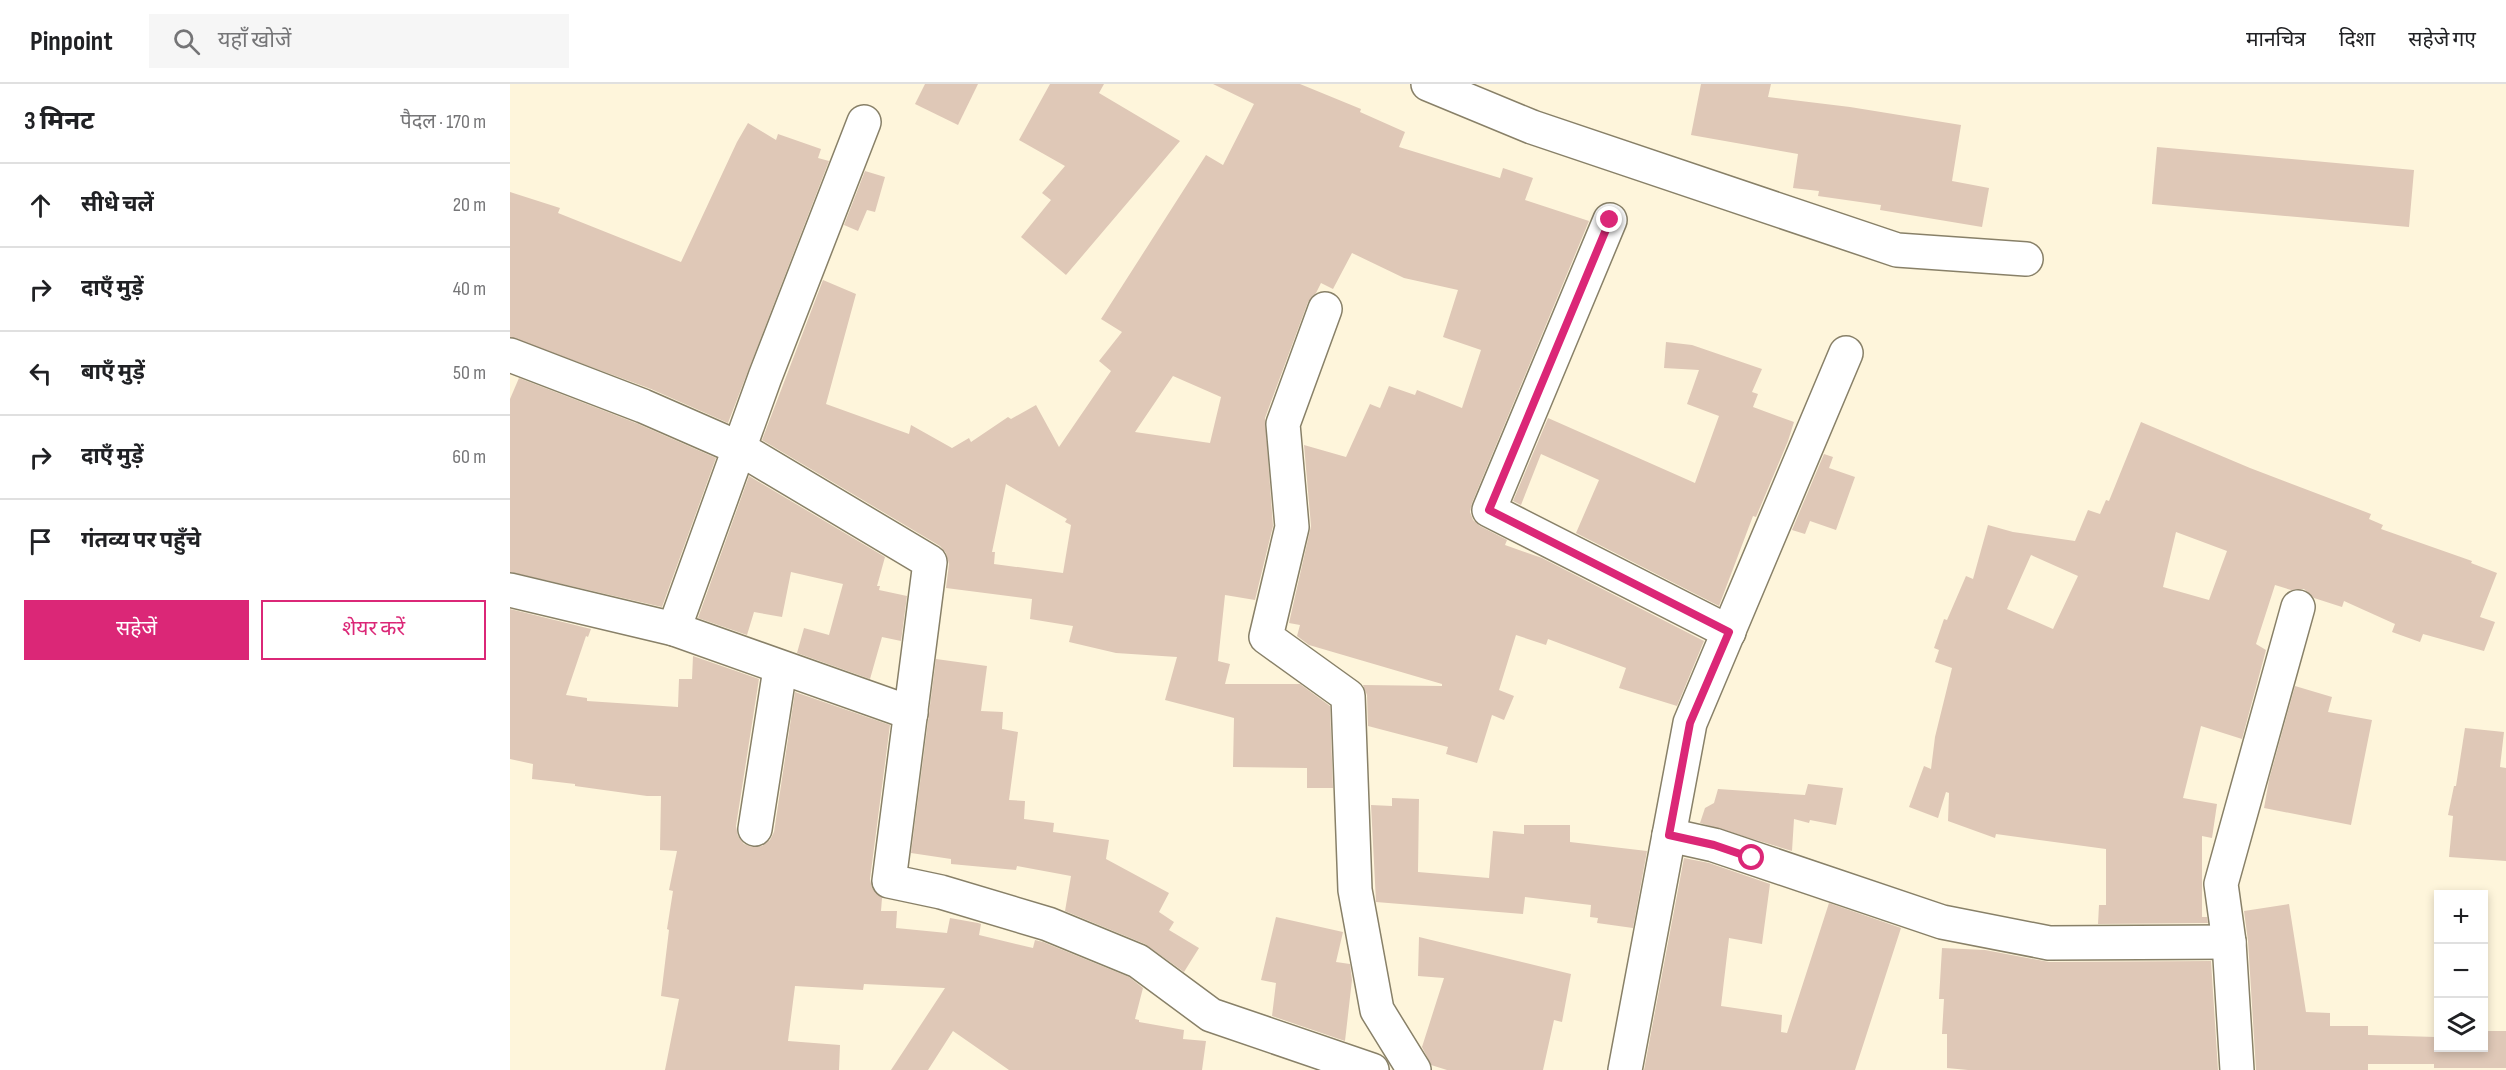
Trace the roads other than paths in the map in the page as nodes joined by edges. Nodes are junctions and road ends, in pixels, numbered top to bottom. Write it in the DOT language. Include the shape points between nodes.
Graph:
graph roads {
  1 [pos="1428,84"];
  2 [pos="864,122"];
  3 [pos="1610,220"];
  4 [pos="2026,259"];
  5 [pos="1325,309"];
  6 [pos="1846,353"];
  7 [pos="510,355"];
  8 [pos="739,448"];
  9 [pos="510,590"];
  10 [pos="2298,607"];
  11 [pos="675,629"];
  12 [pos="1729,632"];
  13 [pos="780,669"];
  14 [pos="910,713"];
  15 [pos="755,829"];
  16 [pos="1669,835"];
  17 [pos="2229,942"];
  18 [pos="1372,1070"];
  19 [pos="1414,1070"];
  20 [pos="1625,1070"];
  21 [pos="2237,1070"];
  1 -- 4 [label="street" via="1532,126 1897,250"];
  2 -- 8 [label="street"];
  3 -- 12 [label="street" via="1489,510"];
  5 -- 19 [label="street" via="1283,424 1292,526 1266,637 1348,696 1355,890 1377,1010"];
  6 -- 12 [label="street"];
  7 -- 8 [label="street"];
  8 -- 11 [label="street"];
  8 -- 14 [label="street" via="930,562"];
  9 -- 11 [label="street"];
  10 -- 17 [label="street" via="2221,884"];
  11 -- 13 [label="street"];
  12 -- 16 [label="street" via="1690,723"];
  13 -- 14 [label="street"];
  13 -- 15 [label="street"];
  14 -- 18 [label="street" via="889,881 1048,924 1138,961 1211,1015"];
  16 -- 17 [label="street" via="1714,845 1942,922 2027,939 2049,943"];
  16 -- 20 [label="street"];
  17 -- 21 [label="street"];
}
